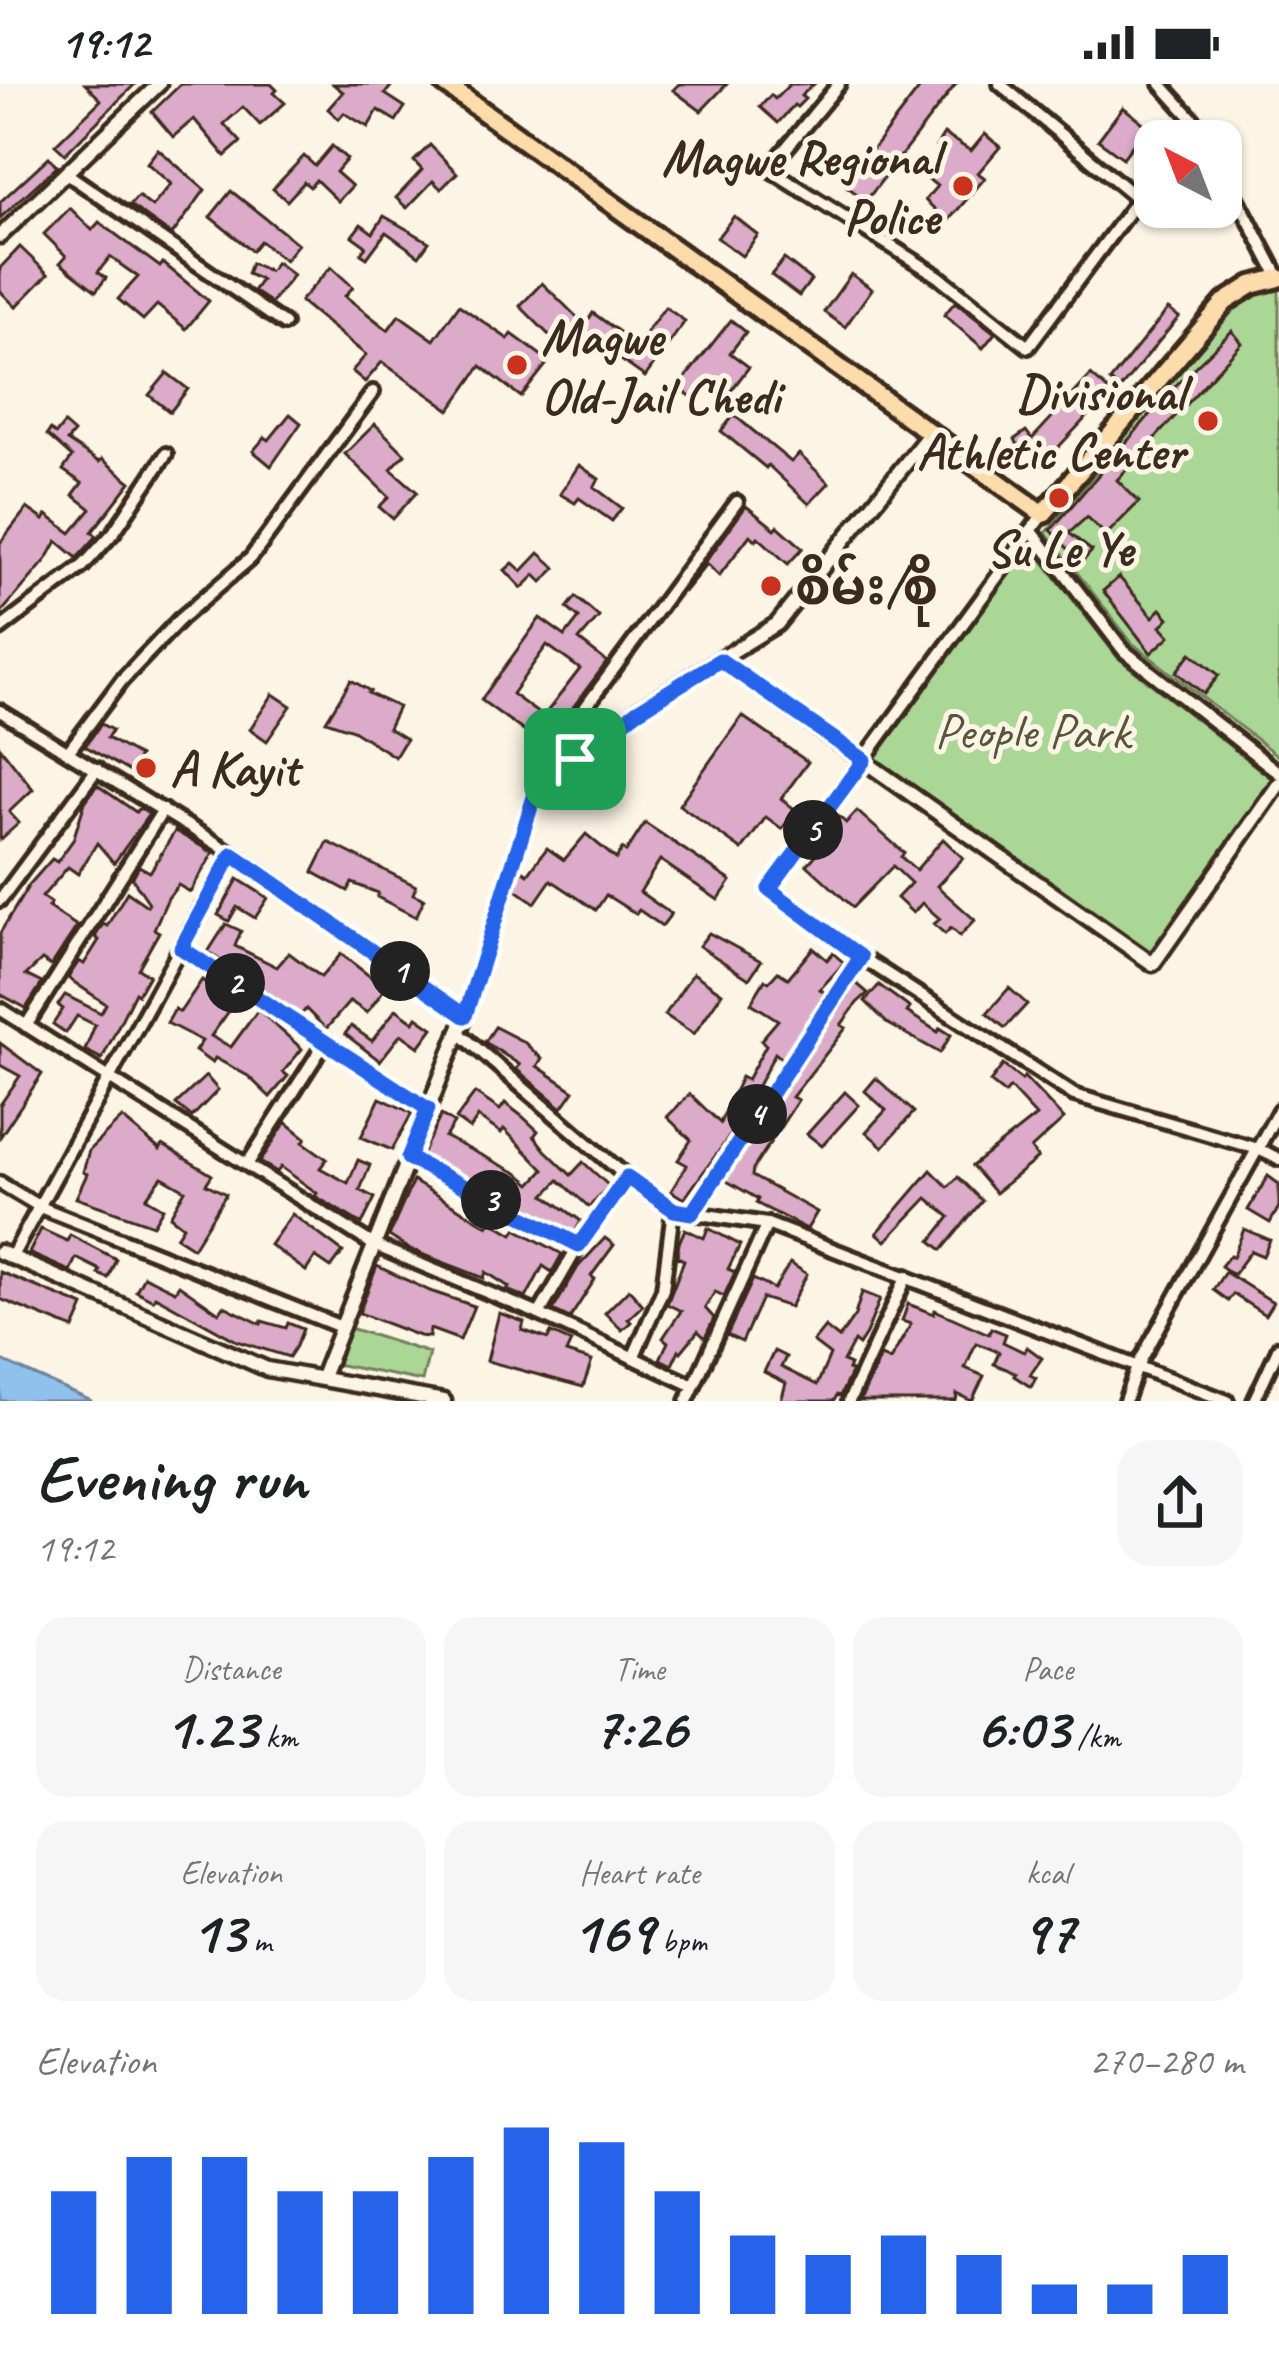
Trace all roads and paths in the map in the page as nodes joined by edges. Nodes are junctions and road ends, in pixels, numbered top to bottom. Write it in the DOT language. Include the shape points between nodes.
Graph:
graph roads {
  1 [pos="159,84"];
  2 [pos="445,84"];
  3 [pos="838,84"];
  4 [pos="1000,84"];
  5 [pos="1161,84"];
  6 [pos="1193,120"];
  7 [pos="66,173"];
  8 [pos="1134,196"];
  9 [pos="1134,202"];
  10 [pos="1242,207"];
  11 [pos="0,236"];
  12 [pos="1279,278"];
  13 [pos="284,324"];
  14 [pos="373,392"];
  15 [pos="930,434"];
  16 [pos="166,454"];
  17 [pos="736,502"];
  18 [pos="1043,514"];
  19 [pos="1031,530"];
  20 [pos="0,629"];
  21 [pos="720,660"];
  22 [pos="5,715"];
  23 [pos="0,731"];
  24 [pos="68,752"];
  25 [pos="864,760"];
  26 [pos="545,762"];
  27 [pos="97,769"];
  28 [pos="1279,773"];
  29 [pos="1279,784"];
  30 [pos="164,810"];
  31 [pos="232,854"];
  32 [pos="0,900"];
  33 [pos="181,948"];
  34 [pos="861,957"];
  35 [pos="0,1009"];
  36 [pos="465,1016"];
  37 [pos="26,1026"];
  38 [pos="458,1032"];
  39 [pos="326,1041"];
  40 [pos="110,1080"];
  41 [pos="428,1109"];
  42 [pos="1279,1110"];
  43 [pos="1258,1149"];
  44 [pos="408,1158"];
  45 [pos="1279,1160"];
  46 [pos="248,1163"];
  47 [pos="627,1177"];
  48 [pos="0,1184"];
  49 [pos="40,1207"];
  50 [pos="674,1210"];
  51 [pos="692,1213"];
  52 [pos="767,1224"];
  53 [pos="374,1245"];
  54 [pos="579,1245"];
  55 [pos="5,1255"];
  56 [pos="907,1276"];
  57 [pos="539,1314"];
  58 [pos="341,1328"];
  59 [pos="1279,1347"];
  60 [pos="633,1358"];
  61 [pos="1136,1367"];
  62 [pos="322,1377"];
  63 [pos="692,1385"];
  64 [pos="444,1401"];
  65 [pos="687,1401"];
  66 [pos="849,1401"];
  67 [pos="1125,1401"];
  68 [pos="1227,1401"];
  69 [pos="1254,1401"];
  1 -- 7 [label="street"];
  2 -- 15 [label="highway"];
  3 -- 9 [label="street" via="770,170 938,276 1028,347"];
  4 -- 8 [label="street"];
  5 -- 6 [label="street"];
  7 -- 11 [label="street"];
  7 -- 13 [label="street"];
  10 -- 12 [label="street"];
  12 -- 18 [label="highway" via="1225,302"];
  14 -- 24 [label="street" via="251,558 136,665"];
  15 -- 18 [label="highway"];
  15 -- 21 [label="street" via="777,624"];
  16 -- 20 [label="street" via="83,566"];
  17 -- 26 [label="street"];
  18 -- 19 [label="street"];
  19 -- 25 [label="street"];
  19 -- 28 [label="street" via="1124,651"];
  21 -- 25 [label="street"];
  21 -- 26 [label="street" via="575,759"];
  22 -- 23 [label="street"];
  22 -- 24 [label="street"];
  24 -- 27 [label="street"];
  25 -- 29 [label="street" via="1153,964"];
  25 -- 34 [label="street" via="769,889"];
  26 -- 36 [label="street"];
  27 -- 30 [label="street"];
  27 -- 32 [label="street"];
  30 -- 31 [label="street"];
  30 -- 37 [label="street"];
  31 -- 33 [label="street"];
  31 -- 36 [label="street"];
  33 -- 39 [label="street"];
  33 -- 40 [label="street"];
  34 -- 43 [label="street" via="1074,1095"];
  34 -- 51 [label="street"];
  35 -- 37 [label="street"];
  36 -- 38 [label="street"];
  37 -- 40 [label="street"];
  38 -- 41 [label="street"];
  38 -- 47 [label="street"];
  39 -- 41 [label="street"];
  39 -- 46 [label="street"];
  40 -- 46 [label="street"];
  40 -- 49 [label="street"];
  41 -- 44 [label="street"];
  42 -- 43 [label="street"];
  43 -- 45 [label="street"];
  43 -- 61 [label="street"];
  44 -- 53 [label="street"];
  44 -- 54 [label="street"];
  46 -- 53 [label="street"];
  47 -- 50 [label="street"];
  47 -- 54 [label="street"];
  48 -- 49 [label="street"];
  49 -- 55 [label="street"];
  49 -- 58 [label="street"];
  50 -- 51 [label="street"];
  50 -- 60 [label="street" via="663,1289"];
  51 -- 52 [label="street"];
  52 -- 56 [label="street"];
  52 -- 63 [label="street"];
  53 -- 57 [label="street"];
  53 -- 58 [label="street"];
  54 -- 57 [label="street"];
  55 -- 62 [label="street" via="267,1369"];
  56 -- 61 [label="street"];
  56 -- 66 [label="street"];
  57 -- 60 [label="street"];
  58 -- 62 [label="street"];
  59 -- 69 [label="street"];
  60 -- 63 [label="street"];
  61 -- 67 [label="street"];
  61 -- 68 [label="street"];
  62 -- 64 [label="street"];
  63 -- 65 [label="street"];
}
